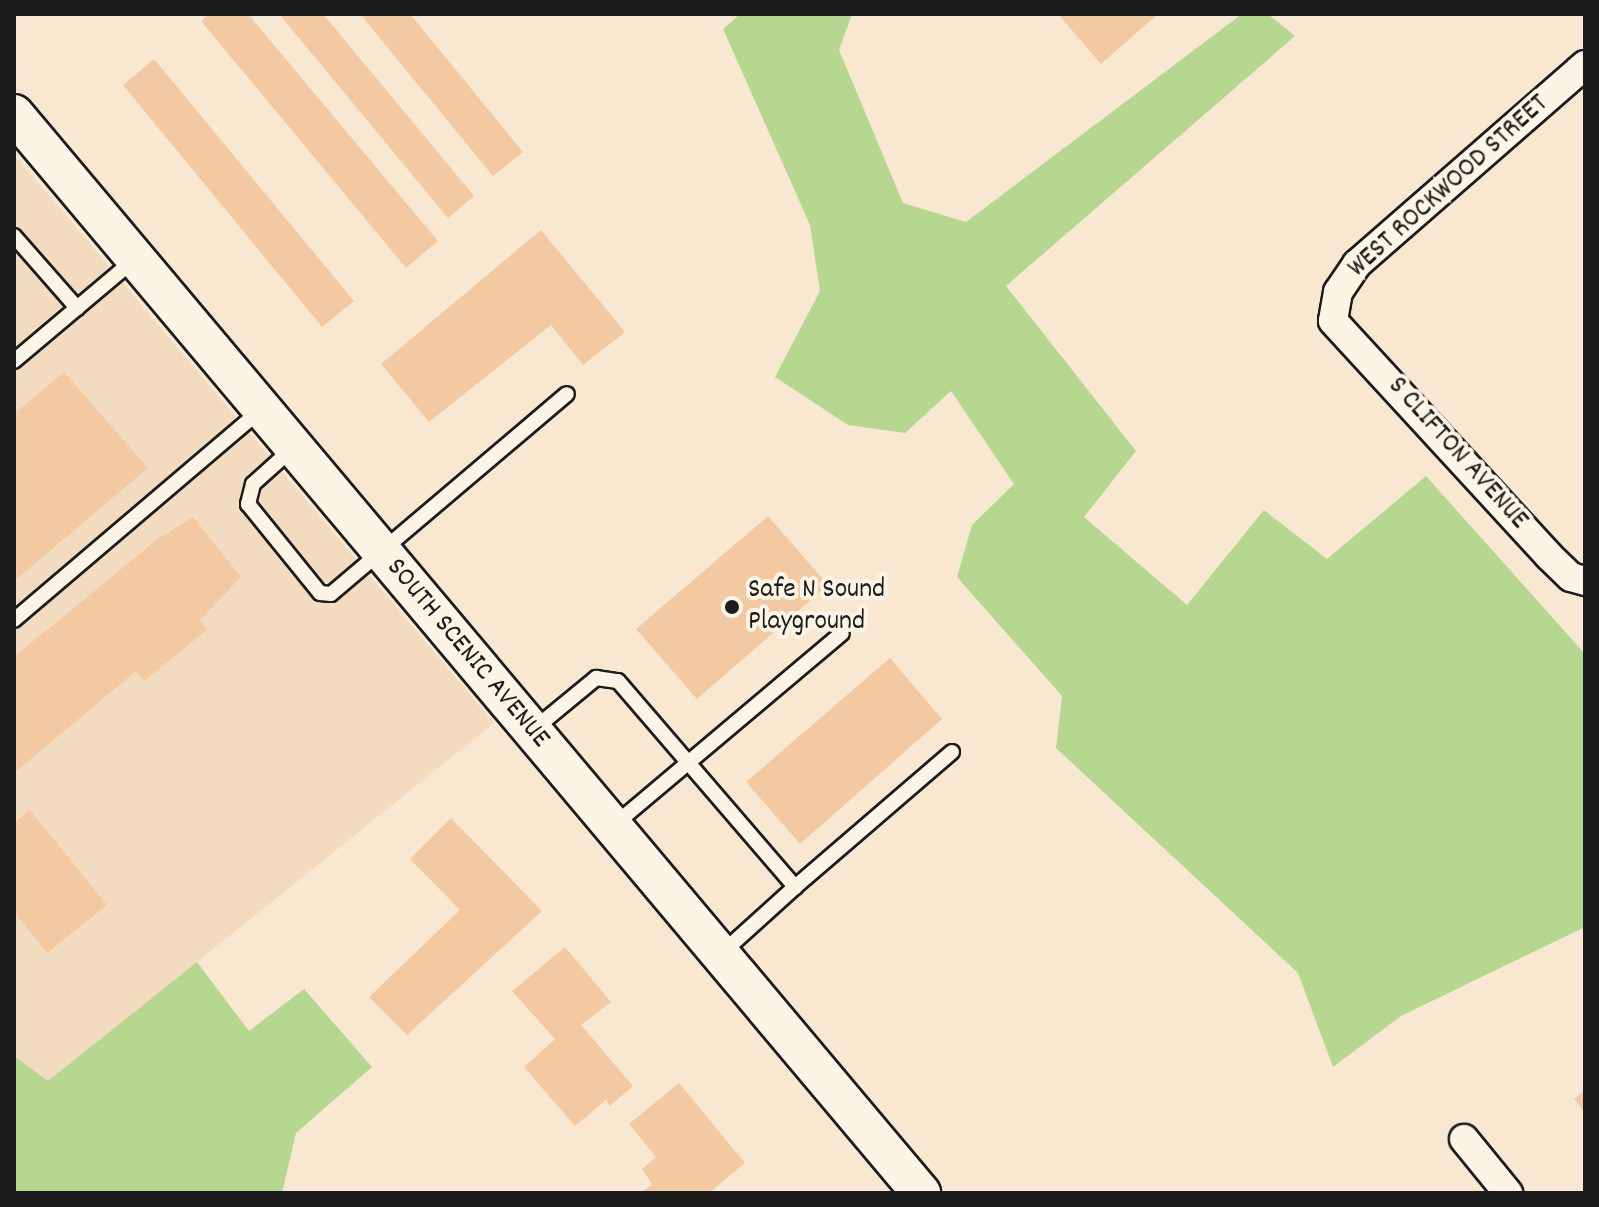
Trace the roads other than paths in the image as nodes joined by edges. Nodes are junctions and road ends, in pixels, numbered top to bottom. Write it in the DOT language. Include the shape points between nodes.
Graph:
graph roads {
  1 [pos="1585,65"];
  2 [pos="14,114"];
  3 [pos="14,236"];
  4 [pos="135,259"];
  5 [pos="77,308"];
  6 [pos="1333,321"];
  7 [pos="14,361"];
  8 [pos="567,394"];
  9 [pos="261,410"];
  10 [pos="293,448"];
  11 [pos="382,553"];
  12 [pos="1585,581"];
  13 [pos="14,620"];
  14 [pos="842,633"];
  15 [pos="532,731"];
  16 [pos="952,752"];
  17 [pos="689,763"];
  18 [pos="613,827"];
  19 [pos="795,887"];
  20 [pos="721,953"];
  21 [pos="1464,1139"];
  22 [pos="921,1193"];
  23 [pos="1508,1193"];
  1 -- 6 [label="street, WEST ROCKWOOD STREET" via="1357,264 1338,292"];
  2 -- 4 [label="main road, SOUTH SCENIC AVENUE"];
  3 -- 5 [label="lane"];
  4 -- 5 [label="lane"];
  4 -- 9 [label="main road, SOUTH SCENIC AVENUE"];
  5 -- 7 [label="lane"];
  6 -- 12 [label="street, S CLIFTON AVENUE" via="1549,556 1571,577"];
  8 -- 11 [label="lane"];
  9 -- 10 [label="main road, SOUTH SCENIC AVENUE"];
  9 -- 13 [label="lane"];
  10 -- 11 [label="main road, SOUTH SCENIC AVENUE"];
  10 -- 11 [label="lane" via="253,484 248,504 320,593 348,585"];
  11 -- 15 [label="main road, SOUTH SCENIC AVENUE"];
  14 -- 17 [label="lane"];
  15 -- 17 [label="lane" via="596,678 618,681"];
  15 -- 18 [label="main road, SOUTH SCENIC AVENUE"];
  16 -- 19 [label="lane"];
  17 -- 18 [label="lane"];
  17 -- 19 [label="lane"];
  18 -- 20 [label="main road, SOUTH SCENIC AVENUE"];
  19 -- 20 [label="lane"];
  20 -- 22 [label="main road, SOUTH SCENIC AVENUE"];
  21 -- 23 [label="street"];
}
